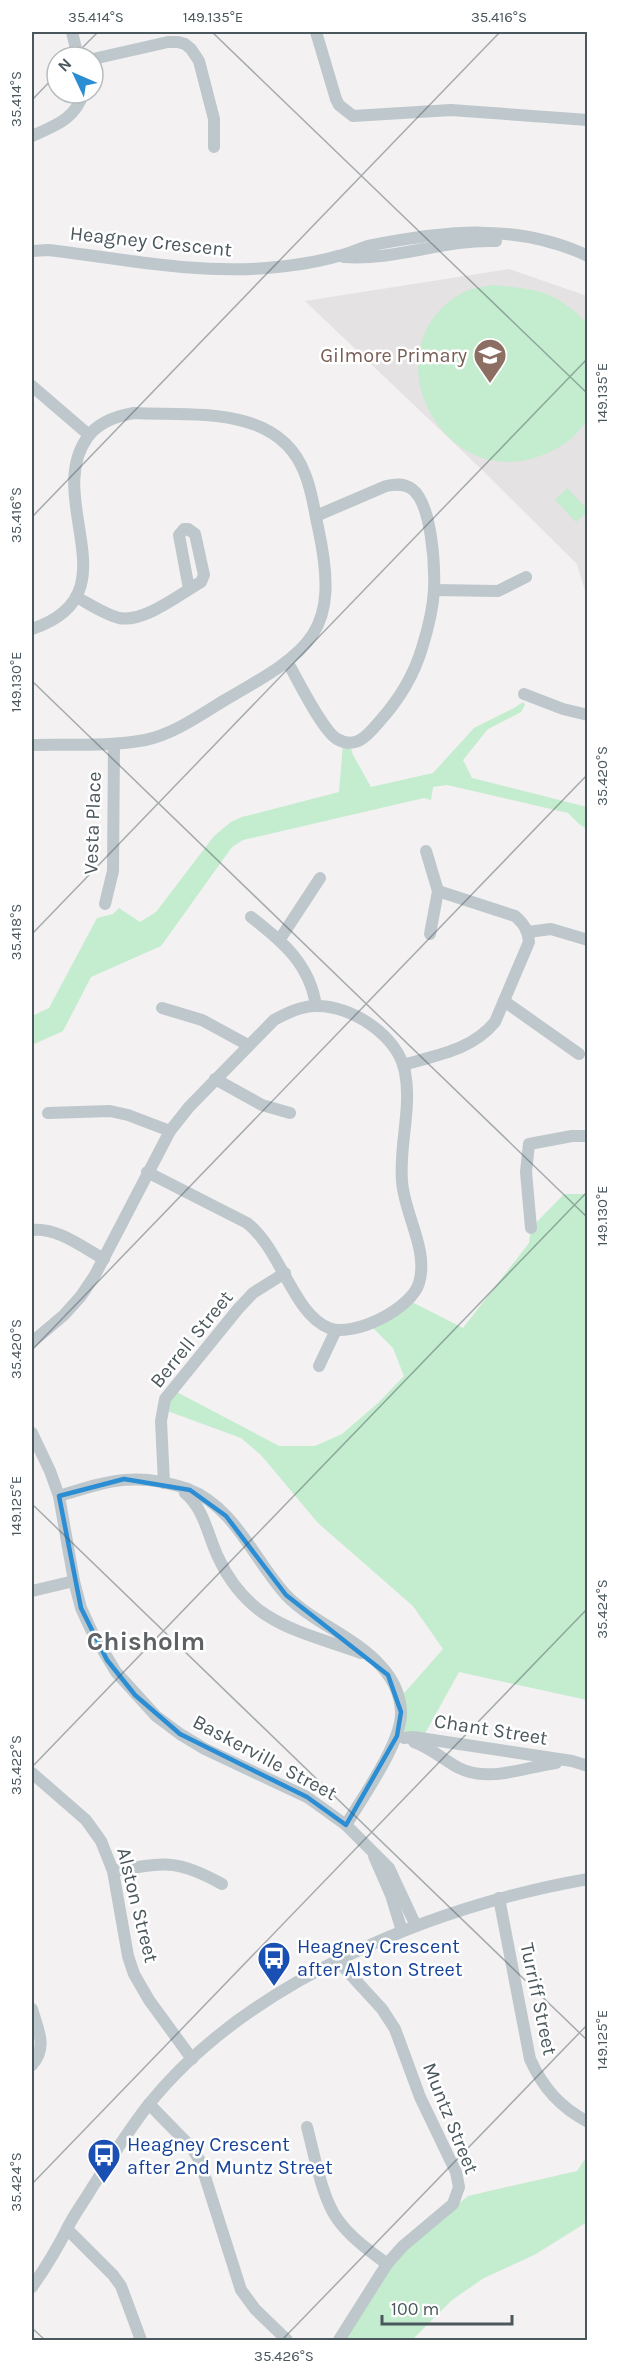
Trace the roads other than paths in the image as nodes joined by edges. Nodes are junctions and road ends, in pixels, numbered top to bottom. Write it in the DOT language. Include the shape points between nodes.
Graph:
graph roads {
  1 [pos="316,32"];
  2 [pos="105,57"];
  3 [pos="79,105"];
  4 [pos="588,120"];
  5 [pos="32,136"];
  6 [pos="214,147"];
  7 [pos="511,238"];
  8 [pos="32,251"];
  9 [pos="588,255"];
  10 [pos="588,264"];
  11 [pos="32,386"];
  12 [pos="89,435"];
  13 [pos="316,516"];
  14 [pos="526,577"];
  15 [pos="189,589"];
  16 [pos="434,590"];
  17 [pos="76,597"];
  18 [pos="32,629"];
  19 [pos="288,663"];
  20 [pos="524,694"];
  21 [pos="588,715"];
  22 [pos="114,744"];
  23 [pos="32,745"];
  24 [pos="426,851"];
  25 [pos="320,878"];
  26 [pos="438,891"];
  27 [pos="105,904"];
  28 [pos="251,917"];
  29 [pos="528,932"];
  30 [pos="430,934"];
  31 [pos="280,939"];
  32 [pos="588,940"];
  33 [pos="504,1001"];
  34 [pos="316,1006"];
  35 [pos="162,1008"];
  36 [pos="248,1045"];
  37 [pos="579,1054"];
  38 [pos="403,1065"];
  39 [pos="215,1079"];
  40 [pos="48,1113"];
  41 [pos="290,1113"];
  42 [pos="170,1131"];
  43 [pos="588,1136"];
  44 [pos="147,1172"];
  45 [pos="531,1228"];
  46 [pos="32,1230"];
  47 [pos="104,1259"];
  48 [pos="285,1273"];
  49 [pos="336,1330"];
  50 [pos="32,1342"];
  51 [pos="319,1366"];
  52 [pos="32,1433"];
  53 [pos="168,1484"];
  54 [pos="59,1496"];
  55 [pos="74,1581"];
  56 [pos="32,1591"];
  57 [pos="372,1657"];
  58 [pos="400,1737"];
  59 [pos="572,1761"];
  60 [pos="588,1766"];
  61 [pos="32,1773"];
  62 [pos="346,1825"];
  63 [pos="374,1854"];
  64 [pos="113,1871"];
  65 [pos="588,1879"];
  66 [pos="222,1884"];
  67 [pos="499,1898"];
  68 [pos="416,1926"];
  69 [pos="402,1931"];
  70 [pos="338,1961"];
  71 [pos="32,2009"];
  72 [pos="192,2059"];
  73 [pos="32,2065"];
  74 [pos="149,2103"];
  75 [pos="588,2122"];
  76 [pos="307,2127"];
  77 [pos="67,2229"];
  78 [pos="45,2262"];
  79 [pos="387,2264"];
  80 [pos="32,2274"];
  81 [pos="32,2287"];
  82 [pos="141,2340"];
  83 [pos="287,2340"];
  84 [pos="339,2340"];
  1 -- 4 [label="street" via="336,99 353,116 451,110"];
  2 -- 6 [label="street" via="168,42 185,44 199,61 214,118"];
  3 -- 5 [label="street" via="70,117"];
  7 -- 8 [label="street, Heagney Crescent" via="438,234 366,247 337,257 223,270"];
  7 -- 9 [label="street, Heagney Crescent" via="556,243"];
  7 -- 10 [label="street, Heagney Crescent"];
  11 -- 12 [label="street"];
  12 -- 13 [label="street" via="106,421 134,413 249,421 272,433 291,451 305,473"];
  12 -- 17 [label="street" via="75,462 84,564"];
  13 -- 16 [label="street" via="386,486 398,484 411,489 421,501 430,533"];
  13 -- 19 [label="street" via="326,569 326,600 313,635"];
  14 -- 16 [label="street" via="498,591"];
  15 -- 17 [label="street" via="132,619 109,614"];
  16 -- 19 [label="street" via="422,649 410,677 387,714 358,742 346,742 330,733"];
  17 -- 18 [label="street" via="61,615"];
  19 -- 22 [label="street" via="175,729 146,740"];
  20 -- 21 [label="street"];
  22 -- 23 [label="street"];
  22 -- 27 [label="street, Vesta Place" via="113,871"];
  24 -- 26 [label="street"];
  25 -- 31 [label="street"];
  26 -- 29 [label="street" via="514,916"];
  26 -- 30 [label="street"];
  28 -- 31 [label="street"];
  29 -- 32 [label="street" via="551,929"];
  29 -- 33 [label="street" via="527,951"];
  31 -- 34 [label="street" via="302,966"];
  33 -- 37 [label="street"];
  33 -- 38 [label="street" via="495,1022 475,1041"];
  34 -- 36 [label="street" via="274,1020"];
  34 -- 38 [label="street" via="336,1008 361,1018 384,1036"];
  35 -- 36 [label="street" via="202,1020"];
  36 -- 39 [label="street"];
  38 -- 49 [label="street" via="407,1089 402,1182 420,1256 419,1284 404,1305 360,1328"];
  39 -- 41 [label="street" via="262,1106"];
  39 -- 42 [label="street"];
  40 -- 42 [label="street" via="110,1111"];
  42 -- 44 [label="street"];
  43 -- 45 [label="street" via="529,1144 526,1172"];
  44 -- 47 [label="street"];
  44 -- 48 [label="street" via="258,1230"];
  46 -- 47 [label="street" via="60,1234"];
  47 -- 50 [label="street" via="81,1296"];
  48 -- 49 [label="street" via="311,1317"];
  48 -- 53 [label="street, Berrell Street" via="253,1293 165,1399 161,1421"];
  49 -- 51 [label="street"];
  52 -- 54 [label="street, Baskerville Street"];
  53 -- 54 [label="street" via="105,1481"];
  53 -- 57 [label="street" via="190,1490 226,1516 286,1594"];
  53 -- 57 [label="street" via="199,1507 224,1570 255,1608 289,1628"];
  54 -- 55 [label="street, Baskerville Street"];
  55 -- 56 [label="street"];
  55 -- 62 [label="street, Baskerville Street" via="87,1621 107,1660 156,1716 205,1749 307,1797"];
  57 -- 58 [label="street" via="397,1690"];
  58 -- 59 [label="street, Chant Street"];
  58 -- 59 [label="street, Chant Street" via="475,1773 496,1774"];
  58 -- 62 [label="street"];
  59 -- 60 [label="street, Chant Street"];
  61 -- 64 [label="street, Alston Street" via="92,1827"];
  62 -- 63 [label="street, Baskerville Street"];
  63 -- 68 [label="street, Baskerville Street" via="389,1868"];
  63 -- 69 [label="street, Baskerville Street"];
  64 -- 66 [label="street" via="167,1863 197,1870"];
  64 -- 72 [label="street, Alston Street" via="134,1974"];
  65 -- 67 [label="street"];
  67 -- 68 [label="street"];
  67 -- 75 [label="street, Turriff Street" via="530,2060 557,2101"];
  68 -- 69 [label="street"];
  69 -- 70 [label="street"];
  70 -- 72 [label="street" via="254,2010"];
  70 -- 79 [label="street, Muntz Street" via="382,2008 395,2029 420,2097 459,2182 453,2204"];
  71 -- 73 [label="street" via="42,2042"];
  72 -- 74 [label="street"];
  74 -- 77 [label="street"];
  74 -- 83 [label="street" via="200,2161 241,2290"];
  76 -- 79 [label="street" via="336,2219"];
  77 -- 78 [label="street" via="59,2249"];
  77 -- 82 [label="street" via="122,2286"];
  78 -- 80 [label="street"];
  78 -- 81 [label="street"];
  79 -- 84 [label="street, Muntz Street"];
}
